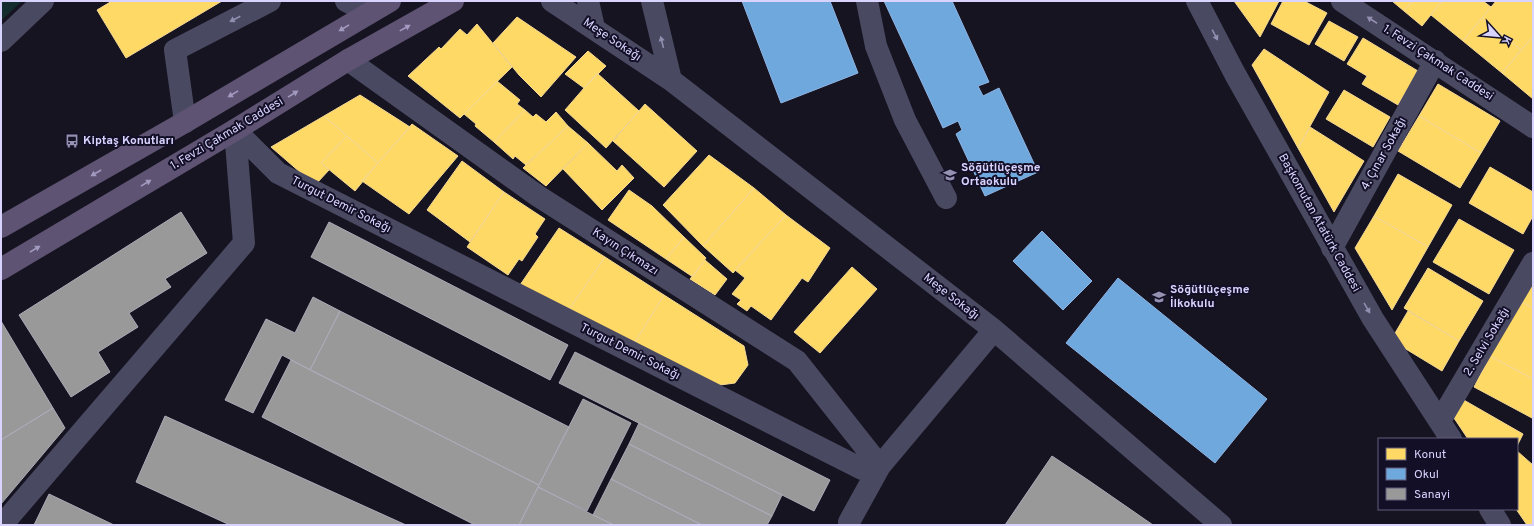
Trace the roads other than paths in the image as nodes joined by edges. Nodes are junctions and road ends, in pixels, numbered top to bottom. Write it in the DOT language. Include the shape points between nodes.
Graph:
graph roads {
  1 [pos="43,1"];
  2 [pos="270,1"];
  3 [pos="346,1"];
  4 [pos="390,1"];
  5 [pos="453,1"];
  6 [pos="552,1"];
  7 [pos="588,1"];
  8 [pos="652,1"];
  9 [pos="867,1"];
  10 [pos="1197,1"];
  11 [pos="1342,1"];
  12 [pos="369,13"];
  13 [pos="594,28"];
  14 [pos="1,41"];
  15 [pos="348,60"];
  16 [pos="1435,61"];
  17 [pos="671,80"];
  18 [pos="185,122"];
  19 [pos="1533,127"];
  20 [pos="235,130"];
  21 [pos="946,198"];
  22 [pos="1,227"];
  23 [pos="1332,248"];
  24 [pos="1533,263"];
  25 [pos="1,269"];
  26 [pos="994,330"];
  27 [pos="1445,430"];
  28 [pos="880,466"];
  29 [pos="1491,510"];
  30 [pos="849,522"];
  31 [pos="2,525"];
  32 [pos="1222,525"];
  33 [pos="1500,525"];
  1 -- 14 [label="street"];
  2 -- 18 [label="street, one-way" via="175,50"];
  3 -- 12 [label="street"];
  4 -- 12 [label="main road"];
  15 -- 5 [label="main road, 1. Fevzi Çakmak Caddesi, one-way"];
  6 -- 13 [label="street, Meşe Sokağı"];
  7 -- 13 [label="street"];
  17 -- 8 [label="street, one-way"];
  9 -- 21 [label="street" via="876,46 905,120"];
  10 -- 23 [label="street, Başkomutan Atatürk Caddesi, one-way"];
  16 -- 11 [label="street, 1. Fevzi Çakmak Caddesi, one-way"];
  12 -- 18 [label="main road, one-way"];
  13 -- 17 [label="street, Meşe Sokağı"];
  20 -- 15 [label="main road, 1. Fevzi Çakmak Caddesi, one-way"];
  15 -- 28 [label="street, Kayın Çıkmazı" via="538,196 797,362"];
  16 -- 19 [label="street, 1. Fevzi Çakmak Caddesi"];
  16 -- 23 [label="street, 4. Çınar Sokağı"];
  17 -- 26 [label="street, Meşe Sokağı"];
  18 -- 22 [label="main road, one-way"];
  25 -- 20 [label="main road, 1. Fevzi Çakmak Caddesi, one-way"];
  20 -- 28 [label="street, Turgut Demir Sokağı" via="278,173 862,469"];
  20 -- 31 [label="street" via="244,243"];
  23 -- 27 [label="street, Başkomutan Atatürk Caddesi, one-way" via="1373,319"];
  24 -- 27 [label="street, 2. Selvi Sokağı"];
  26 -- 28 [label="street"];
  26 -- 32 [label="street, Meşe Sokağı"];
  28 -- 30 [label="street"];
  29 -- 33 [label="street"];
}
